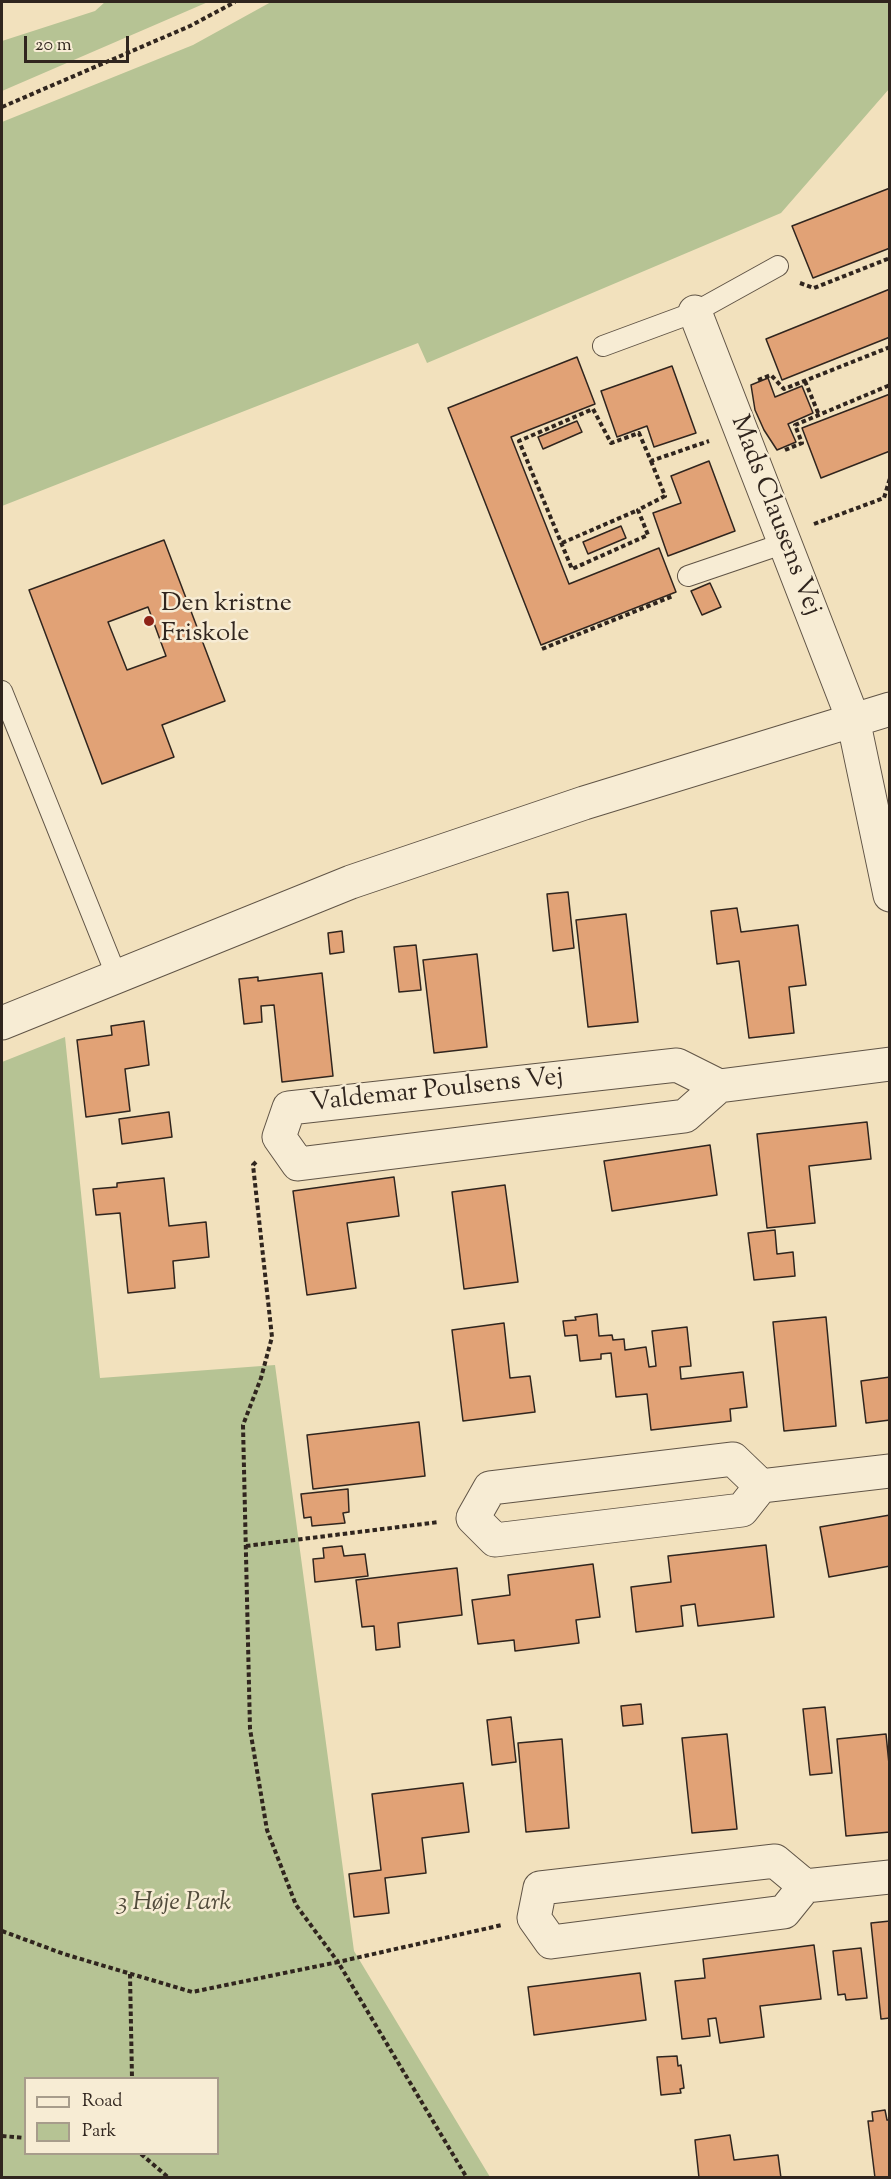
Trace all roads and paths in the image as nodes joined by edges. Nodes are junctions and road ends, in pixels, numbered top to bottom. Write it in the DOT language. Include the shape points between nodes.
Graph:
graph roads {
  1 [pos="236,2"];
  2 [pos="2,107"];
  3 [pos="890,258"];
  4 [pos="778,266"];
  5 [pos="695,312"];
  6 [pos="603,346"];
  7 [pos="890,347"];
  8 [pos="805,381"];
  9 [pos="890,385"];
  10 [pos="726,392"];
  11 [pos="819,415"];
  12 [pos="741,429"];
  13 [pos="651,462"];
  14 [pos="754,463"];
  15 [pos="890,477"];
  16 [pos="638,510"];
  17 [pos="783,540"];
  18 [pos="562,544"];
  19 [pos="688,576"];
  20 [pos="542,649"];
  21 [pos="2,691"];
  22 [pos="890,709"];
  23 [pos="853,719"];
  24 [pos="890,895"];
  25 [pos="117,977"];
  26 [pos="2,1023"];
  27 [pos="890,1064"];
  28 [pos="719,1086"];
  29 [pos="279,1137"];
  30 [pos="890,1471"];
  31 [pos="761,1486"];
  32 [pos="473,1518"];
  33 [pos="246,1546"];
  34 [pos="890,1877"];
  35 [pos="805,1886"];
  36 [pos="534,1918"];
  37 [pos="2,1931"];
  38 [pos="338,1962"];
  39 [pos="130,1974"];
  40 [pos="132,2077"];
  41 [pos="2,2136"];
  42 [pos="24,2138"];
  43 [pos="142,2155"];
  44 [pos="169,2178"];
  45 [pos="467,2178"];
  1 -- 2 [label="path" via="190,26"];
  3 -- 4 [label="path" via="814,288 788,278 786,266"];
  4 -- 5 [label="lane"];
  5 -- 6 [label="lane"];
  5 -- 10 [label="street, Mads Clausens Vej"];
  7 -- 8 [label="path"];
  8 -- 10 [label="path" via="784,389 771,375"];
  8 -- 11 [label="path"];
  9 -- 11 [label="path"];
  10 -- 12 [label="street, Mads Clausens Vej"];
  11 -- 14 [label="path" via="795,424 802,443"];
  12 -- 13 [label="path"];
  12 -- 14 [label="street, Mads Clausens Vej"];
  13 -- 16 [label="path" via="665,496"];
  13 -- 18 [label="path" via="639,433 611,443 593,409 519,441"];
  14 -- 17 [label="street, Mads Clausens Vej"];
  15 -- 17 [label="path" via="884,498"];
  16 -- 18 [label="path"];
  16 -- 18 [label="path" via="648,535 573,569"];
  17 -- 19 [label="lane"];
  17 -- 23 [label="street, Mads Clausens Vej"];
  19 -- 20 [label="path" via="682,592"];
  21 -- 25 [label="lane"];
  22 -- 23 [label="street"];
  23 -- 24 [label="street"];
  23 -- 25 [label="street" via="584,803 351,882"];
  25 -- 26 [label="street"];
  27 -- 28 [label="street"];
  28 -- 29 [label="street, Valdemar Poulsens Vej" via="677,1065 289,1108"];
  28 -- 29 [label="street, Valdemar Poulsens Vej" via="685,1116 298,1164"];
  29 -- 33 [label="path" via="254,1165 272,1337 243,1425"];
  30 -- 31 [label="street"];
  31 -- 32 [label="street" via="742,1510 495,1540"];
  31 -- 32 [label="street" via="733,1459 490,1488"];
  32 -- 33 [label="path"];
  33 -- 38 [label="path" via="250,1729 267,1830 296,1905"];
  34 -- 35 [label="street"];
  35 -- 36 [label="street" via="784,1912 551,1942"];
  35 -- 36 [label="street" via="775,1861 540,1888"];
  36 -- 38 [label="path"];
  37 -- 39 [label="path"];
  38 -- 39 [label="path" via="192,1992"];
  38 -- 45 [label="path"];
  39 -- 40 [label="path"];
  41 -- 42 [label="path"];
  43 -- 44 [label="path"];
}
